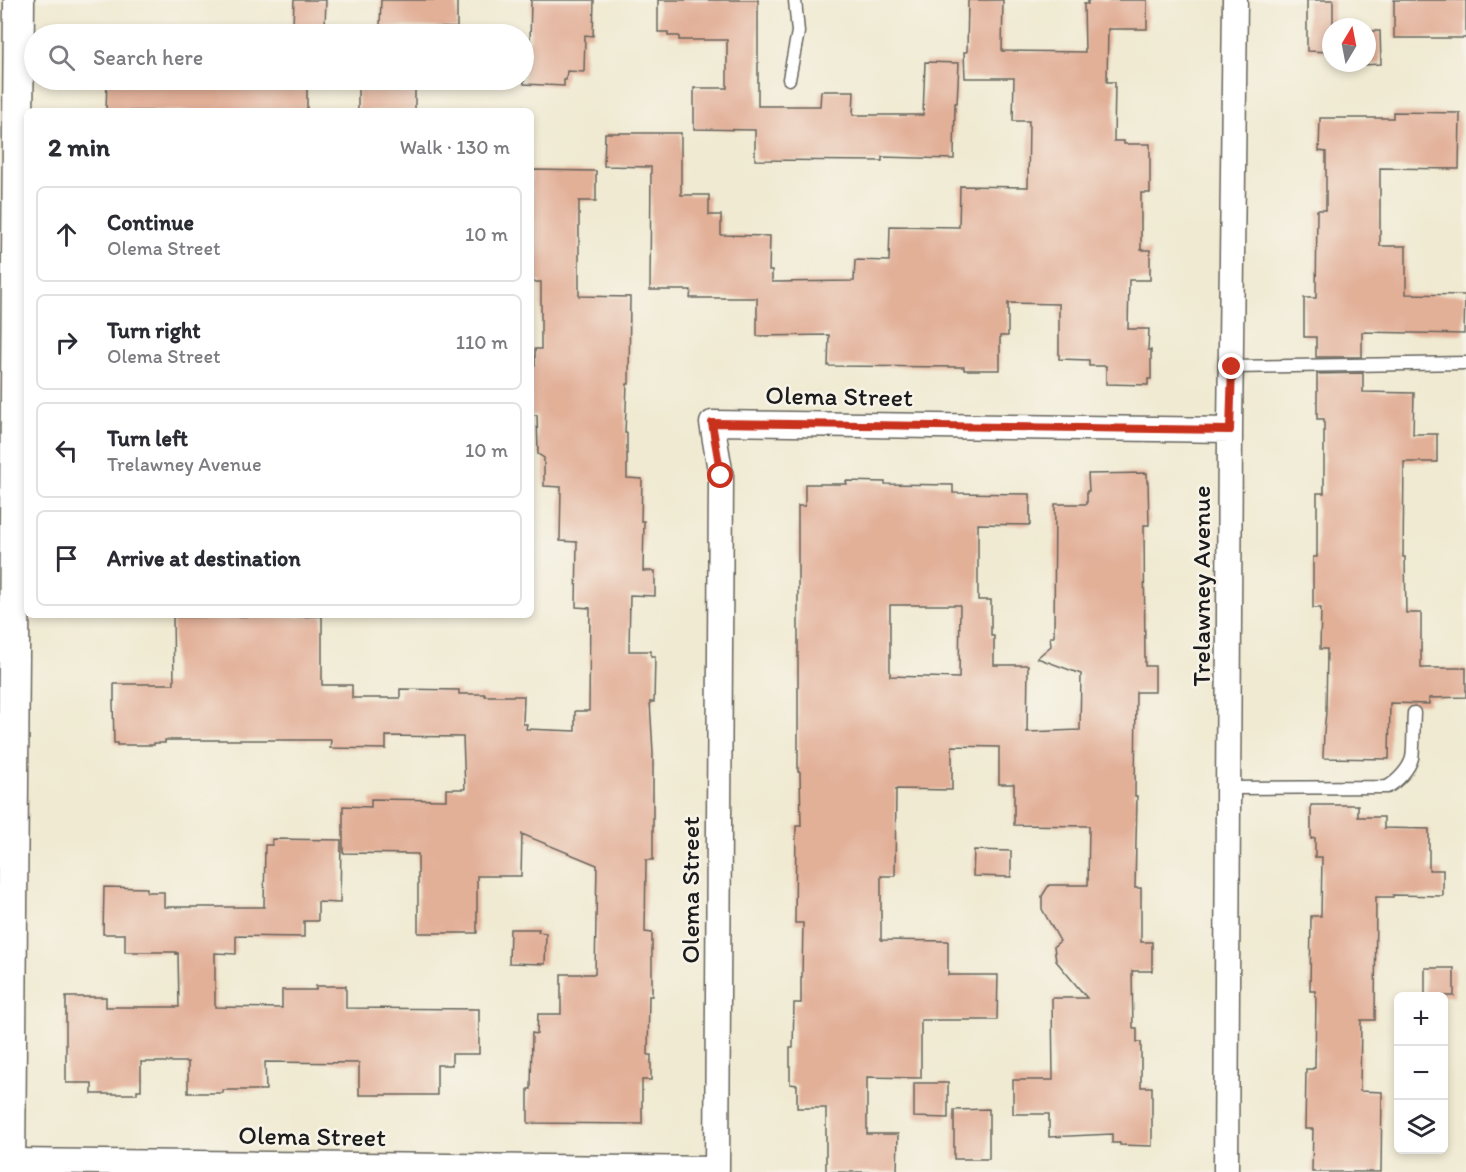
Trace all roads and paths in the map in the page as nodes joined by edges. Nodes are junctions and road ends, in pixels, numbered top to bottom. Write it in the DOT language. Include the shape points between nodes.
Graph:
graph roads {
  1 [pos="19,0"];
  2 [pos="795,0"];
  3 [pos="1235,0"];
  4 [pos="789,80"];
  5 [pos="1466,363"];
  6 [pos="1232,367"];
  7 [pos="1230,430"];
  8 [pos="1414,713"];
  9 [pos="1228,788"];
  10 [pos="6,803"];
  11 [pos="5,980"];
  12 [pos="10,1167"];
  13 [pos="1226,1172"];
  1 -- 10 [label="street"];
  2 -- 4 [label="lane" via="798,32"];
  3 -- 6 [label="street, Trelawney Avenue"];
  5 -- 6 [label="lane"];
  6 -- 7 [label="street, Trelawney Avenue"];
  7 -- 9 [label="street, Trelawney Avenue"];
  7 -- 12 [label="street, Olema Street" via="712,423 721,476 717,1169"];
  8 -- 9 [label="lane" via="1412,759 1394,784 1387,787"];
  9 -- 13 [label="street, Trelawney Avenue"];
  10 -- 11 [label="street"];
  11 -- 12 [label="street"];
}
